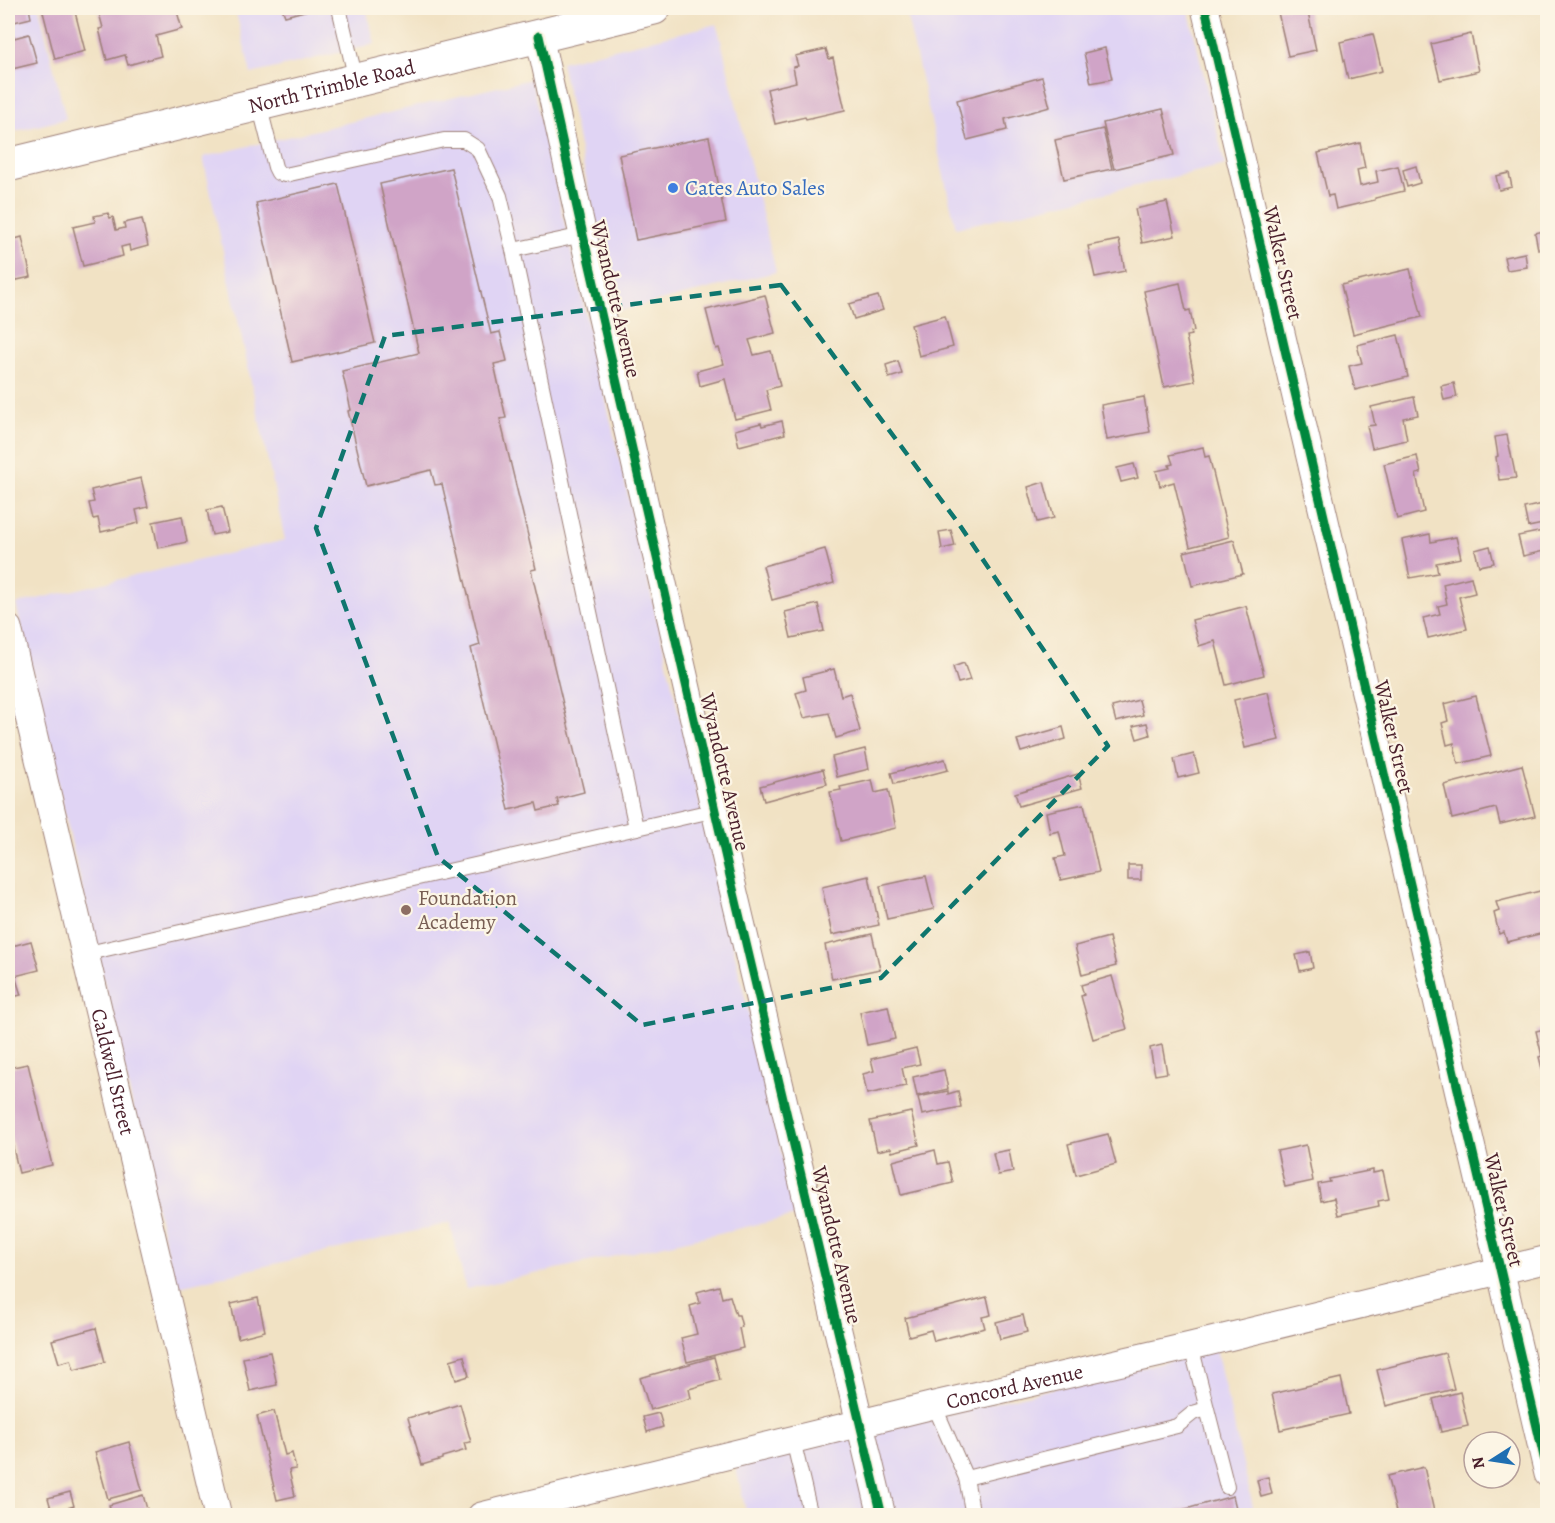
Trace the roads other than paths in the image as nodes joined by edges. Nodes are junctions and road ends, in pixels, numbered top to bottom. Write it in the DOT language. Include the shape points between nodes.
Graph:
graph roads {
  1 [pos="339,8"];
  2 [pos="654,8"];
  3 [pos="1205,8"];
  4 [pos="539,36"];
  5 [pos="356,80"];
  6 [pos="259,104"];
  7 [pos="8,165"];
  8 [pos="583,234"];
  9 [pos="513,250"];
  10 [pos="8,628"];
  11 [pos="716,810"];
  12 [pos="636,828"];
  13 [pos="84,954"];
  14 [pos="1548,1259"];
  15 [pos="1500,1271"];
  16 [pos="1191,1346"];
  17 [pos="934,1405"];
  18 [pos="1207,1409"];
  19 [pos="861,1423"];
  20 [pos="793,1440"];
  21 [pos="1548,1474"];
  22 [pos="966,1478"];
  23 [pos="1227,1487"];
  24 [pos="218,1515"];
  25 [pos="481,1515"];
  26 [pos="811,1515"];
  27 [pos="882,1515"];
  28 [pos="973,1515"];
  1 -- 5 [label="lane"];
  2 -- 4 [label="main road, North Trimble Road"];
  3 -- 15 [label="street, Walker Street"];
  4 -- 5 [label="main road, North Trimble Road"];
  4 -- 8 [label="street, Wyandotte Avenue"];
  5 -- 6 [label="main road, North Trimble Road"];
  6 -- 7 [label="main road, North Trimble Road"];
  6 -- 9 [label="lane" via="275,167 285,175 444,140 464,140 478,149 500,196"];
  8 -- 9 [label="lane"];
  8 -- 11 [label="street, Wyandotte Avenue"];
  9 -- 12 [label="lane"];
  10 -- 13 [label="street, Caldwell Street"];
  11 -- 12 [label="lane"];
  11 -- 19 [label="street, Wyandotte Avenue"];
  12 -- 13 [label="lane"];
  13 -- 24 [label="street, Caldwell Street"];
  14 -- 15 [label="street, Concord Avenue"];
  15 -- 16 [label="street, Concord Avenue"];
  15 -- 21 [label="street, Walker Street"];
  16 -- 17 [label="street, Concord Avenue"];
  16 -- 18 [label="lane"];
  17 -- 19 [label="street, Concord Avenue"];
  17 -- 22 [label="lane"];
  18 -- 22 [label="lane" via="1193,1413 1177,1426"];
  18 -- 23 [label="lane"];
  19 -- 20 [label="street, Concord Avenue"];
  19 -- 27 [label="street, Wyandotte Avenue"];
  20 -- 25 [label="street, Concord Avenue"];
  20 -- 26 [label="lane"];
  22 -- 28 [label="lane"];
}
